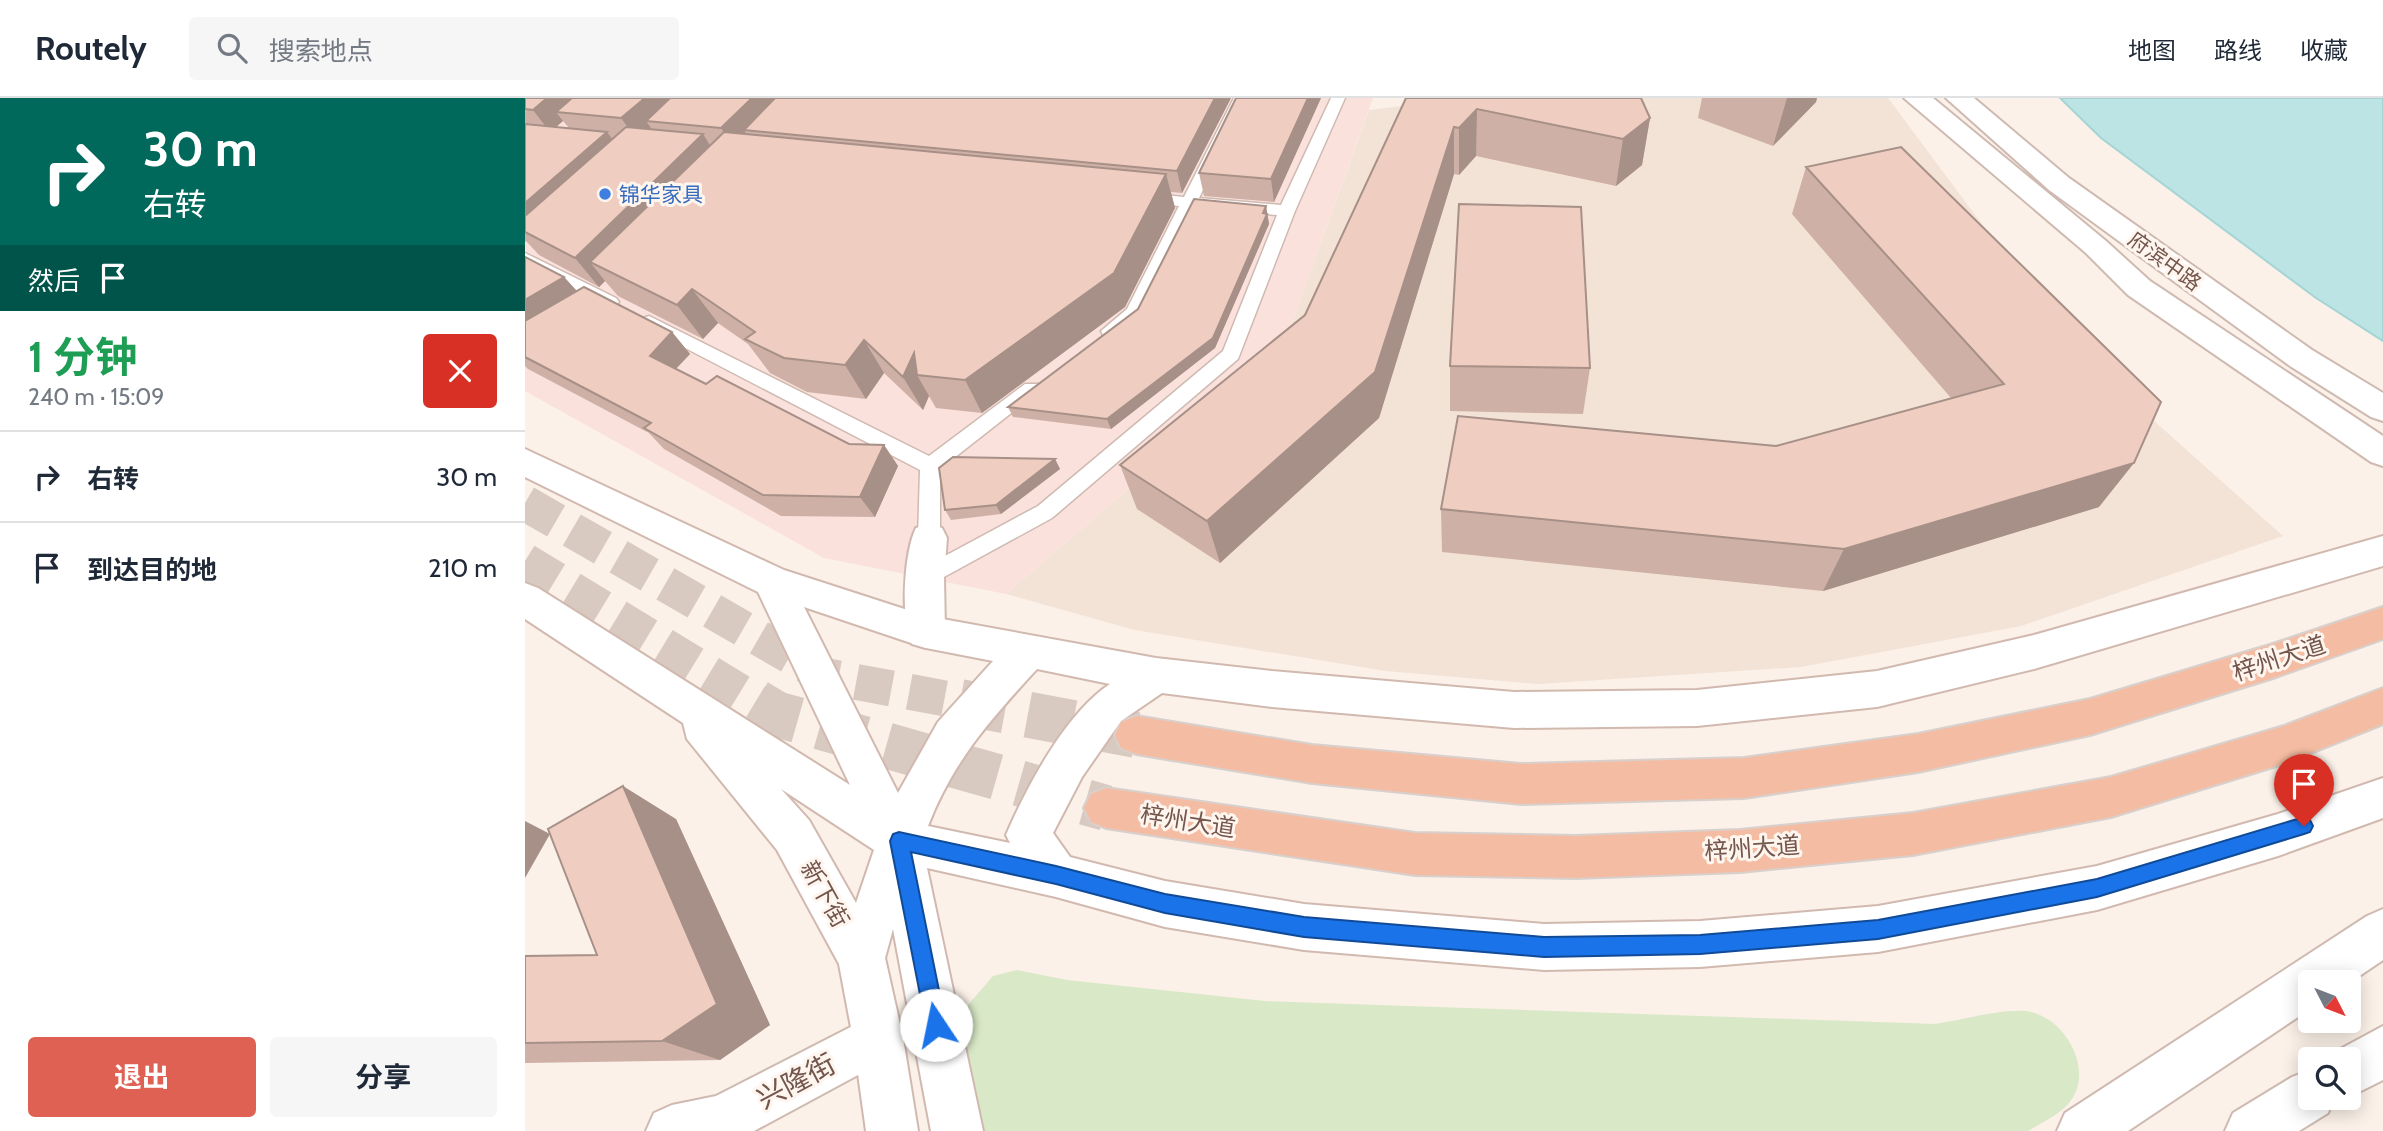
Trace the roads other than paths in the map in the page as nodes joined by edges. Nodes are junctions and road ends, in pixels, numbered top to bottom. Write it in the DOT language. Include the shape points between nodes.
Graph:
graph roads {
  1 [pos="1241,98"];
  2 [pos="1338,98"];
  3 [pos="1917,98"];
  4 [pos="1959,98"];
  5 [pos="1977,98"];
  6 [pos="1133,197"];
  7 [pos="1187,202"];
  8 [pos="1287,211"];
  9 [pos="528,254"];
  10 [pos="608,294"];
  11 [pos="581,312"];
  12 [pos="1091,345"];
  13 [pos="1048,378"];
  14 [pos="2383,384"];
  15 [pos="2383,410"];
  16 [pos="2383,453"];
  17 [pos="525,462"];
  18 [pos="930,466"];
  19 [pos="929,537"];
  20 [pos="2383,551"];
  21 [pos="925,577"];
  22 [pos="772,581"];
  23 [pos="525,599"];
  24 [pos="2383,623"];
  25 [pos="926,632"];
  26 [pos="1029,651"];
  27 [pos="1156,675"];
  28 [pos="676,695"];
  29 [pos="2383,706"];
  30 [pos="1136,735"];
  31 [pos="2383,798"];
  32 [pos="1106,808"];
  33 [pos="899,841"];
  34 [pos="1056,875"];
  35 [pos="2383,932"];
  36 [pos="860,958"];
  37 [pos="878,1038"];
  38 [pos="2383,1051"];
  39 [pos="2361,1065"];
  40 [pos="2298,1102"];
  41 [pos="672,1131"];
  42 [pos="892,1131"];
  43 [pos="957,1131"];
  44 [pos="2083,1131"];
  45 [pos="2251,1131"];
  1 -- 7 [label="lane"];
  2 -- 8 [label="lane"];
  3 -- 16 [label="main road" via="2139,288"];
  4 -- 15 [label="main road, 府滨中路" via="2059,184 2301,358"];
  5 -- 14 [label="main road" via="2109,204 2242,296"];
  6 -- 7 [label="lane"];
  7 -- 8 [label="lane"];
  7 -- 12 [label="lane" via="1134,313"];
  8 -- 21 [label="lane" via="1231,354 1045,512"];
  9 -- 10 [label="lane"];
  10 -- 11 [label="lane"];
  10 -- 18 [label="lane"];
  13 -- 18 [label="lane"];
  17 -- 22 [label="main road"];
  18 -- 19 [label="lane"];
  19 -- 21 [label="main road"];
  20 -- 27 [label="main road" via="2034,652 1877,689 1697,708 1514,710"];
  21 -- 25 [label="main road"];
  22 -- 25 [label="main road"];
  22 -- 33 [label="main road"];
  23 -- 28 [label="main road"];
  24 -- 30 [label="highway, 梓州大道" via="2089,717 1918,752 1744,778 1521,784 1312,764"];
  25 -- 26 [label="main road"];
  26 -- 27 [label="main road"];
  26 -- 33 [label="main road" via="954,733 923,785"];
  27 -- 34 [label="main road" via="1107,708 1067,763 1028,835"];
  28 -- 33 [label="main road"];
  28 -- 36 [label="main road, 新下街" via="793,835"];
  29 -- 32 [label="highway, 梓州大道" via="2286,744 2111,797 1913,834 1740,851 1576,857 1415,854"];
  31 -- 34 [label="main road" via="2278,835 2097,888 1878,929 1700,944 1544,947 1304,927 1165,904"];
  33 -- 34 [label="main road"];
  33 -- 36 [label="main road"];
  33 -- 43 [label="main road"];
  35 -- 44 [label="main road"];
  36 -- 37 [label="main road, 新下街"];
  37 -- 41 [label="main road, 兴隆街" via="722,1120"];
  37 -- 42 [label="main road, 新下街"];
  38 -- 39 [label="main road"];
  40 -- 45 [label="main road"];
}
